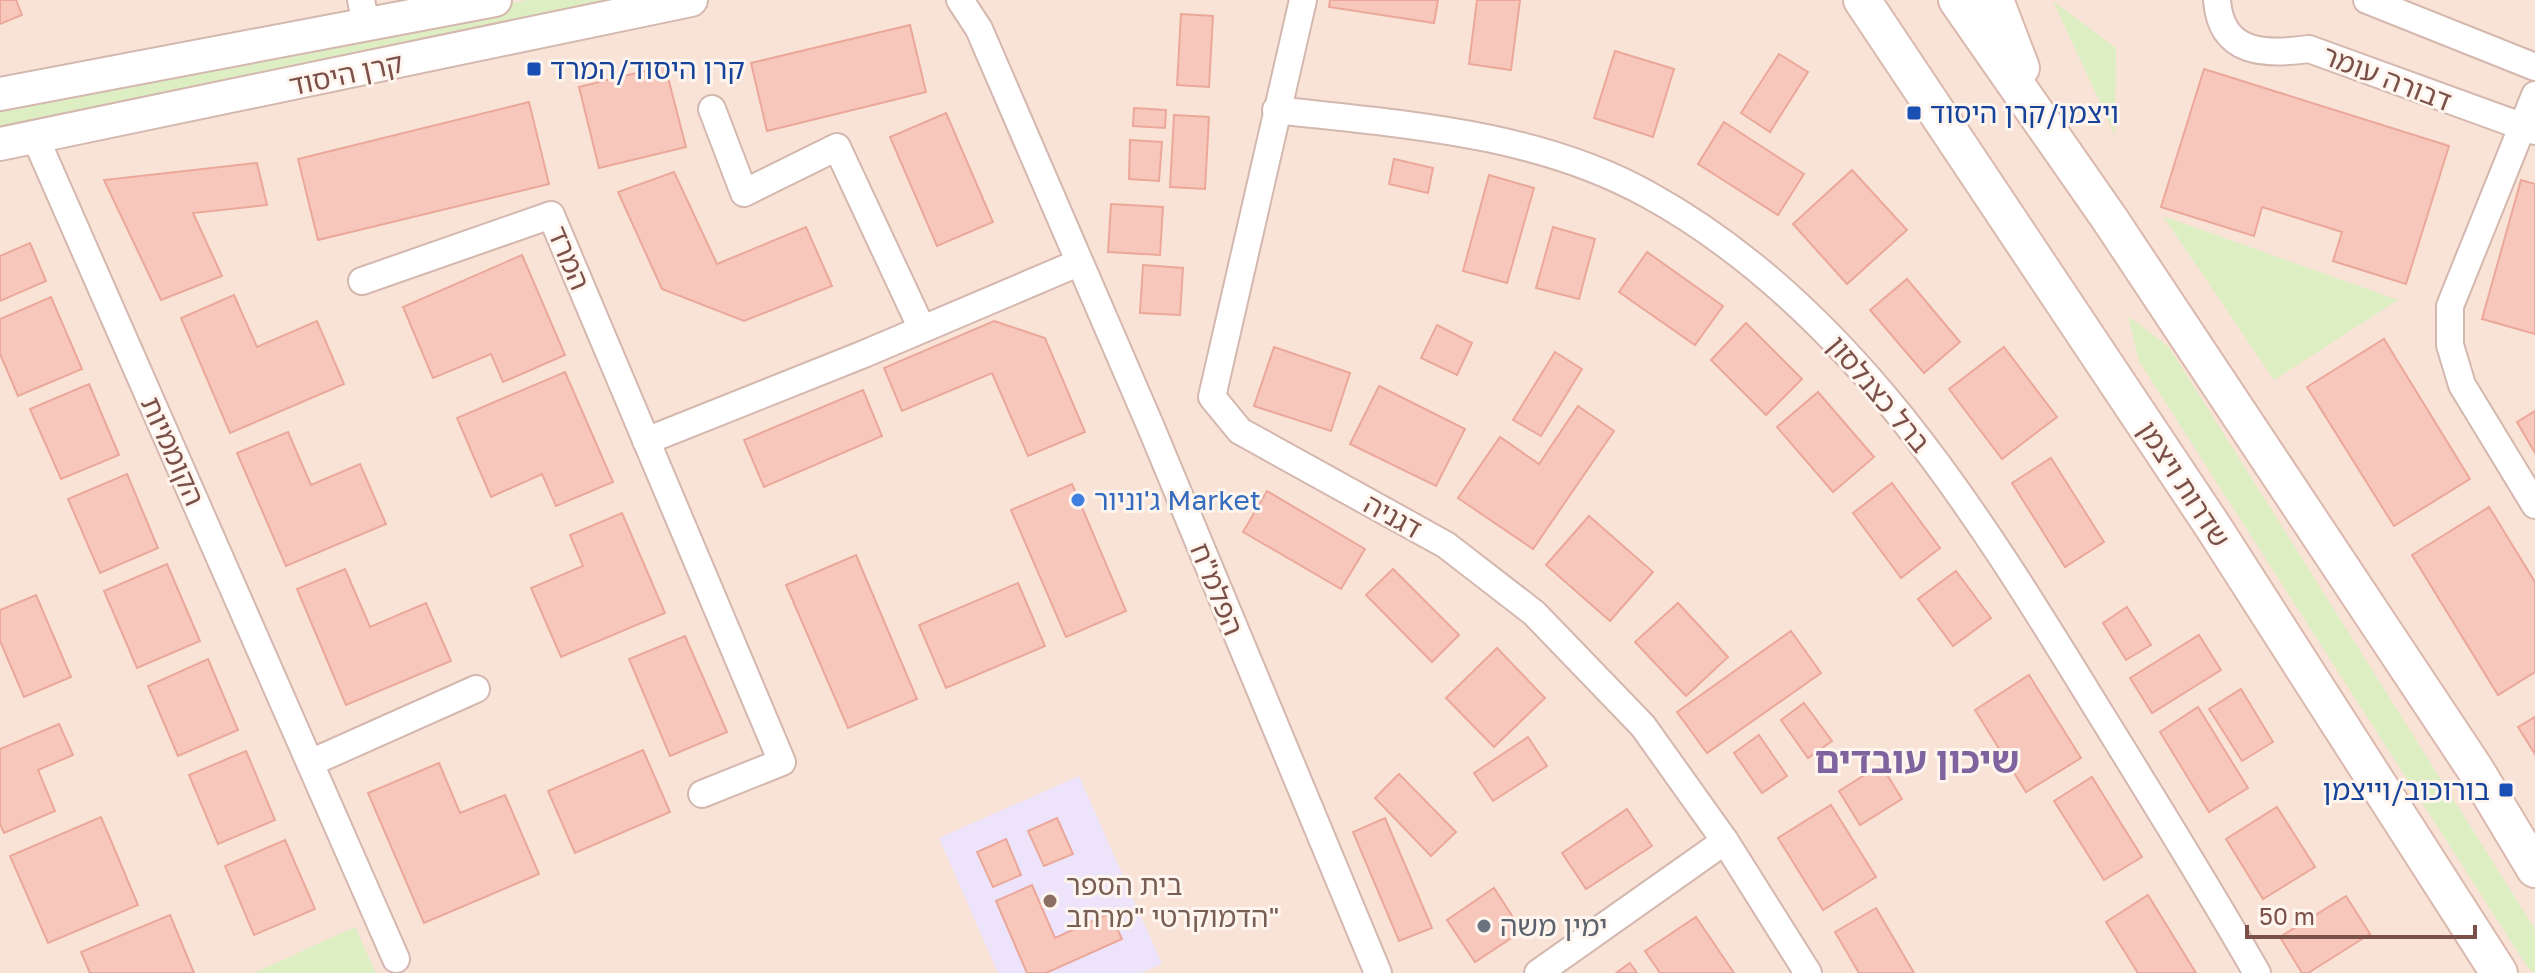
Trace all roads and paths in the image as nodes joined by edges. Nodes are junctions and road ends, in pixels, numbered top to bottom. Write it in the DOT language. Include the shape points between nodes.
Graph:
graph roads {
  1 [pos="495,0"];
  2 [pos="691,0"];
  3 [pos="960,0"];
  4 [pos="985,0"];
  5 [pos="1303,0"];
  6 [pos="1957,0"];
  7 [pos="1995,0"];
  8 [pos="2217,0"];
  9 [pos="2367,0"];
  10 [pos="1864,6"];
  11 [pos="364,12"];
  12 [pos="979,29"];
  13 [pos="2535,67"];
  14 [pos="0,94"];
  15 [pos="2535,95"];
  16 [pos="712,109"];
  17 [pos="1276,110"];
  18 [pos="2044,125"];
  19 [pos="2529,130"];
  20 [pos="36,139"];
  21 [pos="0,144"];
  22 [pos="1078,263"];
  23 [pos="362,281"];
  24 [pos="922,329"];
  25 [pos="646,441"];
  26 [pos="2535,505"];
  27 [pos="476,689"];
  28 [pos="310,763"];
  29 [pos="702,794"];
  30 [pos="2503,814"];
  31 [pos="1725,841"];
  32 [pos="2535,855"];
  33 [pos="2535,869"];
  34 [pos="396,959"];
  35 [pos="1378,973"];
  36 [pos="1538,973"];
  37 [pos="1808,973"];
  38 [pos="2257,973"];
  39 [pos="2499,973"];
  1 -- 11 [label="street, קרן היסוד"];
  2 -- 20 [label="street, קרן היסוד"];
  3 -- 12 [label="street, הפלמ\"ח"];
  4 -- 12 [label="street" via="979,8"];
  5 -- 17 [label="street, דגניה"];
  6 -- 18 [label="main road"];
  7 -- 18 [label="main road"];
  8 -- 19 [label="street, דבורה עומר" via="2218,15 2241,46 2282,53 2309,49"];
  9 -- 13 [label="street"];
  10 -- 39 [label="main road, שדרות ויצמן" via="2212,525"];
  11 -- 14 [label="street, קרן היסוד"];
  12 -- 22 [label="street, הפלמ\"ח"];
  15 -- 19 [label="street"];
  16 -- 24 [label="street" via="744,193 837,147"];
  17 -- 31 [label="street, דגניה" via="1212,397 1240,431 1446,545 1534,613 1643,726"];
  17 -- 38 [label="street, ברל כצנלסון" via="1441,129 1562,158 1645,192 1737,249 1841,345 1932,457 2050,632"];
  18 -- 30 [label="main road"];
  19 -- 26 [label="street" via="2450,306 2450,345 2462,385"];
  20 -- 21 [label="street, קרן היסוד"];
  20 -- 28 [label="street, הקוממיות"];
  22 -- 24 [label="street"];
  22 -- 35 [label="street, הפלמ\"ח"];
  23 -- 25 [label="street, המרד" via="551,215"];
  24 -- 25 [label="street"];
  25 -- 29 [label="street, המרד" via="782,762"];
  27 -- 28 [label="street"];
  28 -- 34 [label="street, הקוממיות"];
  30 -- 32 [label="street"];
  30 -- 33 [label="main road"];
  31 -- 36 [label="street"];
  31 -- 37 [label="street, דגניה"];
}
